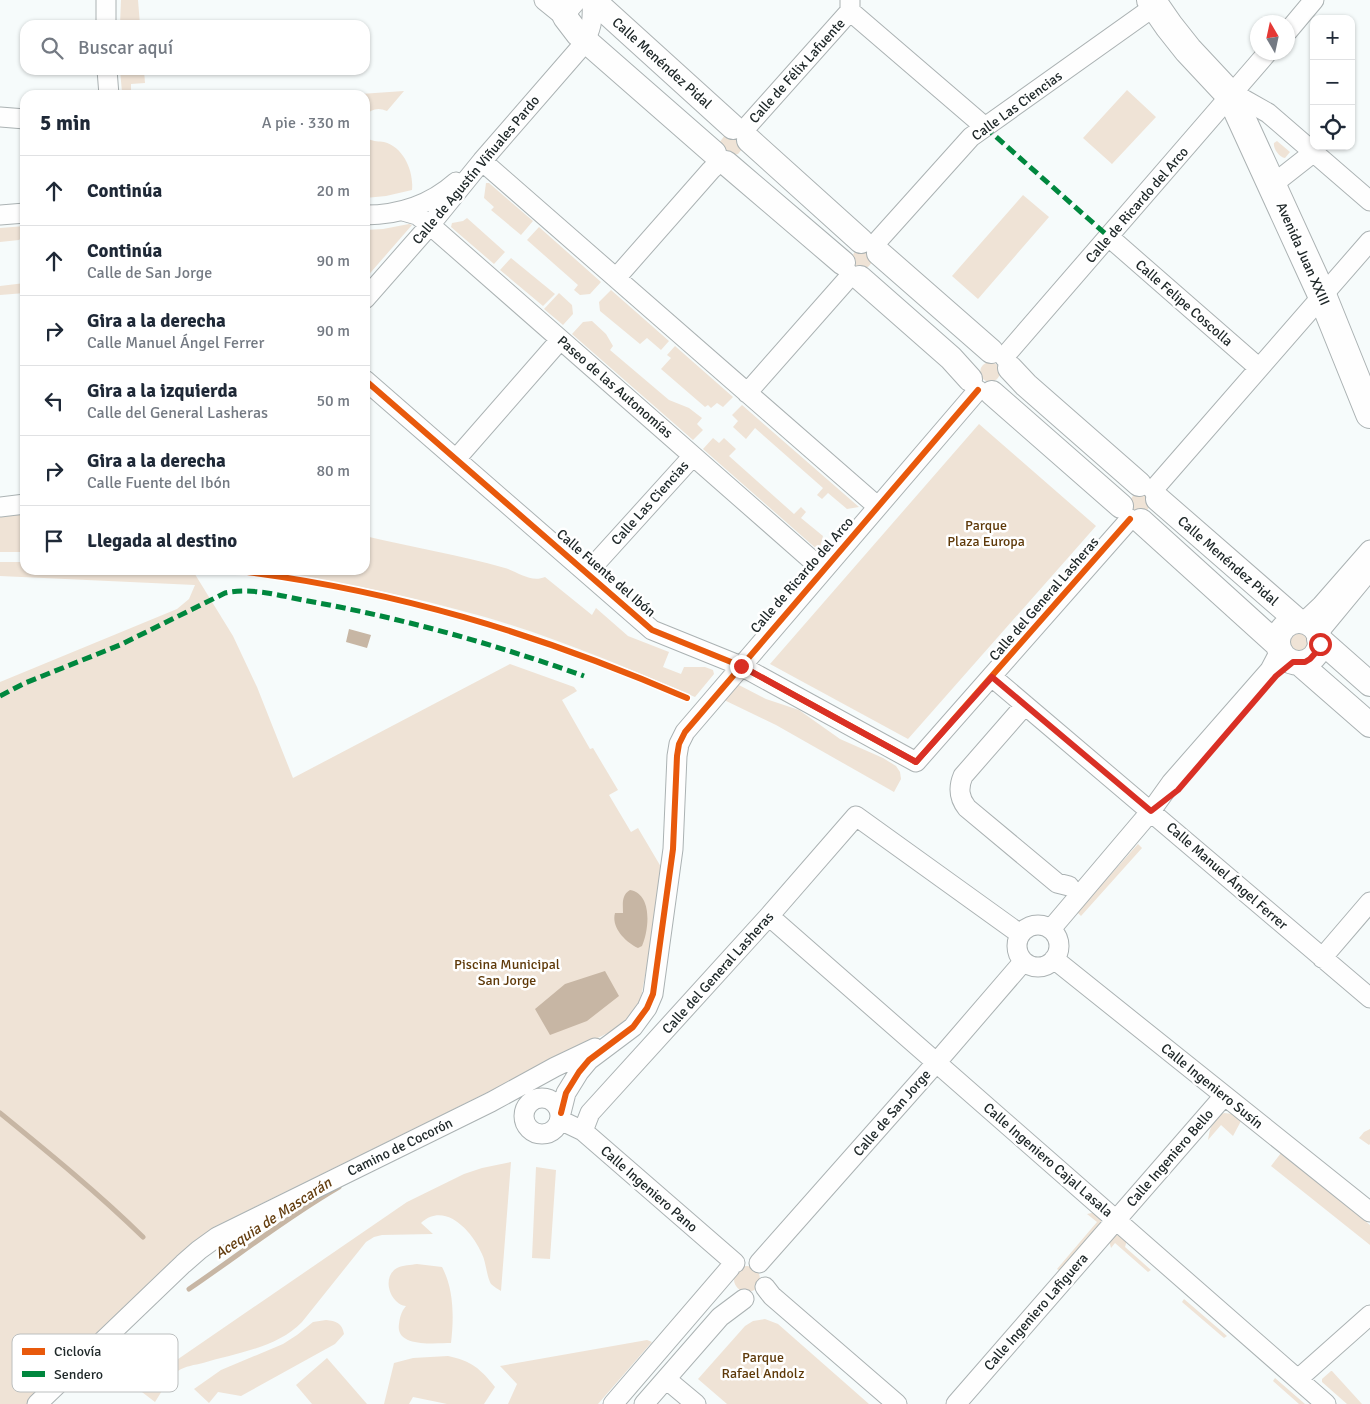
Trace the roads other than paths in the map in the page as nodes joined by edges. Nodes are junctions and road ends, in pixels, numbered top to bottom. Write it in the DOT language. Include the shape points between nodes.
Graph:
graph roads {
  1 [pos="106,0"];
  2 [pos="544,0"];
  3 [pos="593,0"];
  4 [pos="1314,0"];
  5 [pos="1153,3"];
  6 [pos="850,5"];
  7 [pos="569,9"];
  8 [pos="106,20"];
  9 [pos="1295,23"];
  10 [pos="585,40"];
  11 [pos="1261,60"];
  12 [pos="108,75"];
  13 [pos="109,90"];
  14 [pos="1231,96"];
  15 [pos="0,117"];
  16 [pos="20,119"];
  17 [pos="985,127"];
  18 [pos="741,132"];
  19 [pos="1314,152"];
  20 [pos="720,159"];
  21 [pos="482,161"];
  22 [pos="1272,185"];
  23 [pos="1370,201"];
  24 [pos="403,211"];
  25 [pos="20,213"];
  26 [pos="0,215"];
  27 [pos="370,215"];
  28 [pos="430,226"];
  29 [pos="1109,237"];
  30 [pos="1370,241"];
  31 [pos="871,246"];
  32 [pos="851,272"];
  33 [pos="616,278"];
  34 [pos="370,293"];
  35 [pos="1322,295"];
  36 [pos="560,340"];
  37 [pos="1002,358"];
  38 [pos="1259,368"];
  39 [pos="370,384"];
  40 [pos="980,387"];
  41 [pos="747,392"];
  42 [pos="1370,414"];
  43 [pos="693,456"];
  44 [pos="456,459"];
  45 [pos="1150,491"];
  46 [pos="20,505"];
  47 [pos="877,506"];
  48 [pos="0,507"];
  49 [pos="1131,515"];
  50 [pos="1370,550"];
  51 [pos="823,570"];
  52 [pos="1370,570"];
  53 [pos="587,573"];
  54 [pos="1310,628"];
  55 [pos="1288,655"];
  56 [pos="741,666"];
  57 [pos="992,677"];
  58 [pos="1370,684"];
  59 [pos="1025,705"];
  60 [pos="1370,725"];
  61 [pos="916,762"];
  62 [pos="1151,811"];
  63 [pos="1069,886"];
  64 [pos="1370,902"];
  65 [pos="770,916"];
  66 [pos="1051,929"];
  67 [pos="1020,934"];
  68 [pos="1322,958"];
  69 [pos="1054,959"];
  70 [pos="1023,962"];
  71 [pos="1370,998"];
  72 [pos="617,1039"];
  73 [pos="580,1055"];
  74 [pos="936,1063"];
  75 [pos="507,1094"];
  76 [pos="1224,1096"];
  77 [pos="537,1099"];
  78 [pos="560,1116"];
  79 [pos="582,1131"];
  80 [pos="1370,1212"];
  81 [pos="1116,1220"];
  82 [pos="759,1263"];
  83 [pos="732,1266"];
  84 [pos="765,1287"];
  85 [pos="744,1298"];
  86 [pos="1370,1314"];
  87 [pos="110,1334"];
  88 [pos="666,1379"];
  89 [pos="1298,1379"];
  90 [pos="50,1392"];
  91 [pos="37,1404"];
  92 [pos="613,1404"];
  93 [pos="644,1404"];
  94 [pos="696,1404"];
  95 [pos="897,1404"];
  96 [pos="956,1404"];
  97 [pos="1326,1404"];
  1 -- 8 [label="street"];
  2 -- 7 [label="street, Calle Menéndez Pidal"];
  3 -- 10 [label="street, Calle Menéndez Pidal" via="593,22"];
  3 -- 18 [label="main road, Calle Menéndez Pidal"];
  4 -- 9 [label="street"];
  5 -- 14 [label="highway, Avenida Juan XXIII" via="1188,50"];
  5 -- 17 [label="street, Calle Las Ciencias"];
  6 -- 17 [label="street"];
  6 -- 18 [label="street, Calle de Félix Lafuente"];
  7 -- 10 [label="main road, Calle Menéndez Pidal"];
  10 -- 20 [label="main road, Calle Menéndez Pidal"];
  10 -- 21 [label="street, Calle de Agustín Viñuales Pardo"];
  11 -- 14 [label="street, Calle de Ricardo del Arco"];
  12 -- 13 [label="street"];
  14 -- 19 [label="street" via="1257,105"];
  14 -- 22 [label="highway, Avenida Juan XXIII"];
  14 -- 29 [label="street, Calle de Ricardo del Arco"];
  15 -- 16 [label="street"];
  17 -- 31 [label="street, Calle Las Ciencias"];
  18 -- 20 [label="main road" via="748,151 742,160 732,164"];
  18 -- 20 [label="main road" via="722,129 714,137 712,148"];
  18 -- 31 [label="main road, Calle Menéndez Pidal"];
  19 -- 22 [label="street"];
  19 -- 23 [label="street"];
  20 -- 32 [label="main road, Calle Menéndez Pidal"];
  20 -- 33 [label="street"];
  21 -- 24 [label="street" via="435,198"];
  21 -- 28 [label="street, Calle de Agustín Viñuales Pardo"];
  21 -- 33 [label="street"];
  22 -- 35 [label="highway, Avenida Juan XXIII"];
  24 -- 27 [label="street"];
  24 -- 28 [label="street, Paseo de las Autonomías" via="417,215"];
  25 -- 26 [label="street"];
  28 -- 34 [label="street, Calle de Agustín Viñuales Pardo"];
  28 -- 36 [label="street, Paseo de las Autonomías"];
  29 -- 37 [label="street, Calle de Ricardo del Arco"];
  29 -- 38 [label="street, Calle Felipe Coscolla"];
  30 -- 35 [label="street"];
  31 -- 32 [label="main road" via="856,241 848,246 844,254"];
  31 -- 32 [label="main road" via="880,262 876,271 869,276"];
  31 -- 37 [label="main road, Calle Menéndez Pidal"];
  32 -- 40 [label="main road, Calle Menéndez Pidal"];
  32 -- 41 [label="street"];
  33 -- 41 [label="street"];
  35 -- 38 [label="street"];
  35 -- 42 [label="highway, Avenida Juan XXIII"];
  36 -- 43 [label="street, Paseo de las Autonomías"];
  36 -- 44 [label="street"];
  37 -- 40 [label="main road" via="1009,381 999,391"];
  37 -- 40 [label="main road" via="977,354 972,359 969,365"];
  37 -- 45 [label="main road, Calle Menéndez Pidal" via="1026,385"];
  38 -- 45 [label="street"];
  39 -- 44 [label="street, Calle Fuente del Ibón"];
  40 -- 47 [label="street, Calle de Ricardo del Arco"];
  40 -- 49 [label="main road, Calle Menéndez Pidal"];
  41 -- 47 [label="street"];
  43 -- 51 [label="street, Paseo de las Autonomías"];
  43 -- 53 [label="street, Calle Las Ciencias"];
  44 -- 53 [label="street, Calle Fuente del Ibón"];
  45 -- 49 [label="main road" via="1158,505 1154,514 1150,518"];
  45 -- 49 [label="main road" via="1134,485 1125,491 1121,501"];
  45 -- 54 [label="main road, Calle Menéndez Pidal"];
  46 -- 48 [label="street"];
  47 -- 51 [label="street, Calle de Ricardo del Arco"];
  49 -- 55 [label="main road, Calle Menéndez Pidal"];
  49 -- 57 [label="street, Calle del General Lasheras"];
  50 -- 54 [label="street" via="1320,606"];
  51 -- 56 [label="street, Calle de Ricardo del Arco"];
  52 -- 54 [label="street"];
  53 -- 56 [label="street, Calle Fuente del Ibón" via="652,630"];
  54 -- 55 [label="main road" via="1318,650 1315,655 1305,662"];
  54 -- 55 [label="main road" via="1292,622 1282,628 1278,640"];
  54 -- 58 [label="main road, Calle Menéndez Pidal"];
  55 -- 60 [label="main road, Calle Menéndez Pidal"];
  55 -- 62 [label="street" via="1276,676 1178,790"];
  56 -- 61 [label="street, Calle Fuente del Ibón"];
  56 -- 72 [label="street, Calle de Ricardo del Arco" via="692,722 679,744 673,850 652,994 634,1027"];
  57 -- 59 [label="street, Calle Manuel Ángel Ferrer"];
  57 -- 61 [label="street, Calle del General Lasheras"];
  59 -- 62 [label="street, Calle Manuel Ángel Ferrer"];
  59 -- 63 [label="street" via="963,776 959,790 967,808 1056,883"];
  62 -- 66 [label="street"];
  62 -- 68 [label="street, Calle Manuel Ángel Ferrer"];
  64 -- 68 [label="street"];
  65 -- 67 [label="street, Calle del General Lasheras" via="856,816"];
  65 -- 74 [label="street, Calle Ingeniero Cajal Lasala"];
  65 -- 79 [label="street, Calle del General Lasheras" via="590,1113"];
  66 -- 67 [label="street" via="1040,924 1024,929"];
  66 -- 69 [label="street" via="1059,943"];
  67 -- 70 [label="street" via="1016,948"];
  68 -- 71 [label="street, Calle Manuel Ángel Ferrer"];
  69 -- 70 [label="street" via="1040,967"];
  69 -- 76 [label="street, Calle Ingeniero Susín"];
  70 -- 74 [label="street, Calle de San Jorge"];
  72 -- 73 [label="street, Camino de Cocorón"];
  72 -- 78 [label="street, Calle de Ricardo del Arco" via="589,1060 579,1072 566,1093"];
  73 -- 75 [label="street, Camino de Cocorón"];
  73 -- 77 [label="street, Camino de Cocorón"];
  74 -- 81 [label="street, Calle Ingeniero Cajal Lasala"];
  74 -- 82 [label="street, Calle de San Jorge"];
  75 -- 77 [label="street"];
  75 -- 87 [label="street, Camino de Cocorón" via="217,1237 183,1264"];
  76 -- 80 [label="street, Calle Ingeniero Susín"];
  76 -- 81 [label="street, Calle Ingeniero Bello"];
  77 -- 78 [label="street" via="556,1103"];
  77 -- 78 [label="street" via="527,1106 524,1113 531,1130 548,1133 557,1127"];
  78 -- 79 [label="street, Calle Ingeniero Pano"];
  79 -- 83 [label="street, Calle Ingeniero Pano"];
  81 -- 89 [label="street, Calle Ingeniero Cajal Lasala"];
  81 -- 96 [label="street, Calle Ingeniero Lafiguera"];
  82 -- 83 [label="street" via="747,1259"];
  82 -- 84 [label="street" via="766,1274"];
  83 -- 85 [label="street" via="728,1274 729,1287 738,1297"];
  83 -- 92 [label="street"];
  84 -- 85 [label="street" via="756,1296"];
  84 -- 95 [label="street"];
  85 -- 88 [label="street" via="720,1317"];
  86 -- 89 [label="street"];
  88 -- 93 [label="street"];
  88 -- 94 [label="street"];
  89 -- 97 [label="street, Calle Ingeniero Cajal Lasala"];
  90 -- 91 [label="street, Camino de Cocorón"];
}
